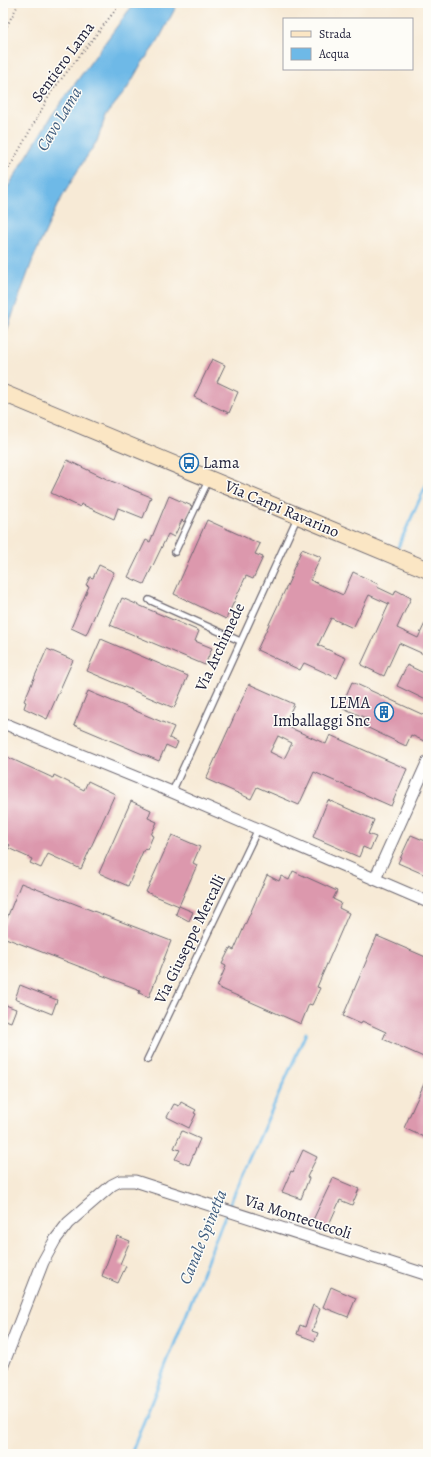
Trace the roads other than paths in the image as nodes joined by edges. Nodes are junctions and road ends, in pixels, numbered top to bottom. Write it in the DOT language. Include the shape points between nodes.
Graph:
graph roads {
  1 [pos="3,393"];
  2 [pos="209,479"];
  3 [pos="298,516"];
  4 [pos="175,552"];
  5 [pos="428,570"];
  6 [pos="149,600"];
  7 [pos="240,641"];
  8 [pos="3,723"];
  9 [pos="428,761"];
  10 [pos="172,792"];
  11 [pos="258,829"];
  12 [pos="375,879"];
  13 [pos="428,902"];
  14 [pos="147,1060"];
  15 [pos="428,1275"];
  16 [pos="3,1365"];
  1 -- 2 [label="main road, Via Carpi Ravarino"];
  2 -- 3 [label="main road, Via Carpi Ravarino"];
  2 -- 4 [label="lane"];
  3 -- 5 [label="main road, Via Carpi Ravarino"];
  3 -- 7 [label="lane, Via Archimede"];
  6 -- 7 [label="lane"];
  7 -- 10 [label="lane, Via Archimede"];
  8 -- 10 [label="street"];
  9 -- 12 [label="street"];
  10 -- 11 [label="street"];
  11 -- 12 [label="street"];
  11 -- 14 [label="lane, Via Giuseppe Mercalli"];
  12 -- 13 [label="street"];
  15 -- 16 [label="street, Via Montecuccoli" via="135,1181 120,1181 100,1194 68,1223 54,1240"];
}
